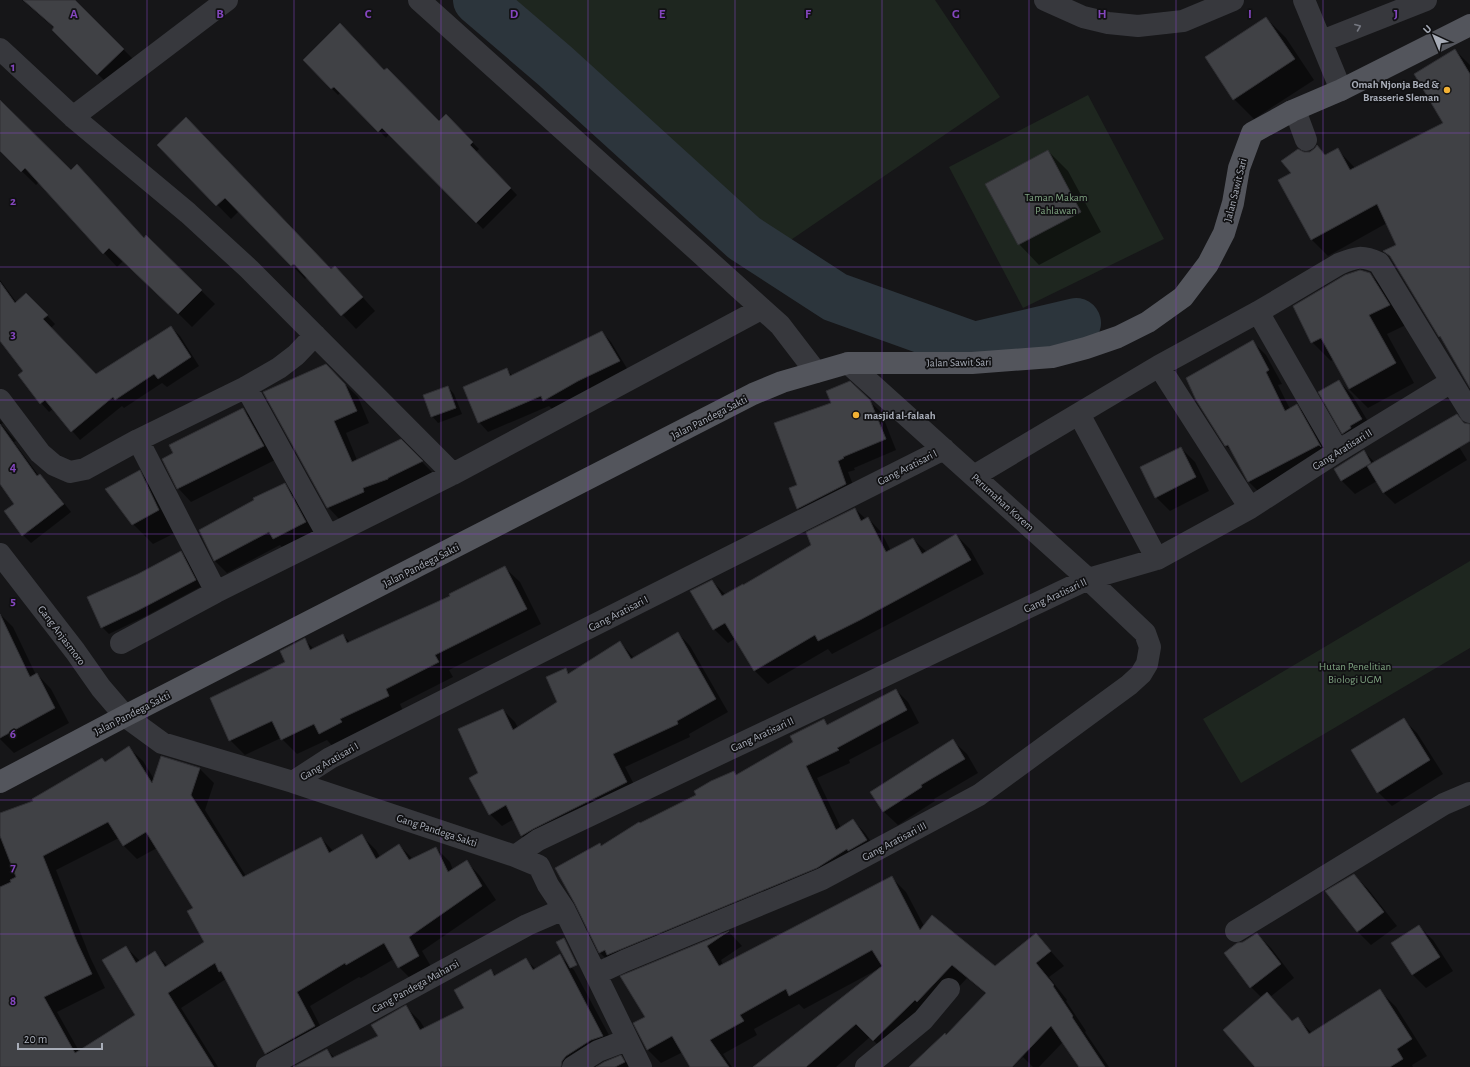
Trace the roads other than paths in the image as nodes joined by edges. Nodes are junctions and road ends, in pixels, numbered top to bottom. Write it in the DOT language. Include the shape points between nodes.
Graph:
graph roads {
  1 [pos="227,0"];
  2 [pos="419,0"];
  3 [pos="1045,0"];
  4 [pos="1233,0"];
  5 [pos="1304,0"];
  6 [pos="1426,0"];
  7 [pos="1470,25"];
  8 [pos="1322,41"];
  9 [pos="0,49"];
  10 [pos="1341,90"];
  11 [pos="1292,111"];
  12 [pos="73,117"];
  13 [pos="1306,140"];
  14 [pos="761,309"];
  15 [pos="1258,312"];
  16 [pos="315,335"];
  17 [pos="848,363"];
  18 [pos="1159,366"];
  19 [pos="816,372"];
  20 [pos="1451,382"];
  21 [pos="246,387"];
  22 [pos="0,400"];
  23 [pos="1470,412"];
  24 [pos="1079,414"];
  25 [pos="138,440"];
  26 [pos="944,449"];
  27 [pos="1338,451"];
  28 [pos="453,474"];
  29 [pos="974,476"];
  30 [pos="1250,508"];
  31 [pos="328,536"];
  32 [pos="0,554"];
  33 [pos="1157,559"];
  34 [pos="1088,579"];
  35 [pos="216,592"];
  36 [pos="121,643"];
  37 [pos="1150,647"];
  38 [pos="125,716"];
  39 [pos="0,782"];
  40 [pos="294,782"];
  41 [pos="1470,793"];
  42 [pos="515,856"];
  43 [pos="564,909"];
  44 [pos="1236,931"];
  45 [pos="596,974"];
  46 [pos="949,989"];
  47 [pos="627,1040"];
  48 [pos="267,1067"];
  49 [pos="573,1067"];
  50 [pos="641,1067"];
  51 [pos="866,1067"];
  1 -- 12 [label="street"];
  2 -- 14 [label="street"];
  3 -- 4 [label="street" via="1083,17 1138,26 1183,21"];
  5 -- 8 [label="street"];
  8 -- 6 [label="street, one-way"];
  7 -- 10 [label="main road, Jalan Sawit Sari"];
  8 -- 10 [label="street"];
  9 -- 12 [label="street"];
  10 -- 11 [label="main road, Jalan Sawit Sari"];
  11 -- 13 [label="street"];
  11 -- 17 [label="main road, Jalan Sawit Sari" via="1252,133 1239,168 1233,203 1224,232 1208,264 1183,297 1148,322 1118,337 1052,357 972,363"];
  12 -- 16 [label="street" via="188,213"];
  14 -- 19 [label="street" via="780,325"];
  14 -- 28 [label="street"];
  15 -- 18 [label="street"];
  15 -- 20 [label="street" via="1339,264 1352,258 1370,259 1378,263"];
  15 -- 27 [label="street"];
  16 -- 21 [label="street" via="291,360"];
  16 -- 28 [label="street"];
  17 -- 19 [label="main road, Jalan Pandega Sakti"];
  17 -- 26 [label="street, Perumahan Korem"];
  18 -- 24 [label="street"];
  18 -- 30 [label="street"];
  19 -- 38 [label="main road, Jalan Pandega Sakti" via="753,394"];
  20 -- 23 [label="street"];
  20 -- 27 [label="street, Gang Aratisari II"];
  21 -- 25 [label="street"];
  21 -- 31 [label="street"];
  22 -- 25 [label="street" via="40,453 54,465 70,472 85,469"];
  24 -- 29 [label="street"];
  24 -- 33 [label="street"];
  25 -- 35 [label="street"];
  26 -- 29 [label="street, Perumahan Korem"];
  26 -- 40 [label="street, Gang Aratisari I" via="330,758"];
  27 -- 30 [label="street, Gang Aratisari II"];
  28 -- 31 [label="street"];
  29 -- 34 [label="street, Perumahan Korem"];
  30 -- 33 [label="street, Gang Aratisari II"];
  31 -- 35 [label="street"];
  32 -- 38 [label="street, Gang Anjasmoro" via="75,651 100,688"];
  33 -- 34 [label="street, Gang Aratisari II"];
  34 -- 37 [label="street, Perumahan Korem" via="1145,633"];
  34 -- 42 [label="street, Gang Aratisari II" via="538,840"];
  35 -- 36 [label="street"];
  37 -- 45 [label="street, Gang Aratisari III" via="1148,664 1129,685 979,795 822,879"];
  38 -- 39 [label="main road, Jalan Pandega Sakti"];
  38 -- 40 [label="street, Gang Pandega Sakti" via="162,743"];
  40 -- 42 [label="street, Gang Pandega Sakti"];
  41 -- 44 [label="street" via="1444,804"];
  42 -- 43 [label="street, Gang Pandega Sakti" via="539,866"];
  43 -- 45 [label="street, Gang Pandega Sakti"];
  43 -- 48 [label="street, Gang Pandega Maharsi" via="527,925"];
  45 -- 47 [label="street, Gang Pandega Sakti"];
  46 -- 51 [label="street" via="923,1020"];
  47 -- 49 [label="street" via="598,1051"];
  47 -- 50 [label="street, Gang Pandega Sakti"];
}
